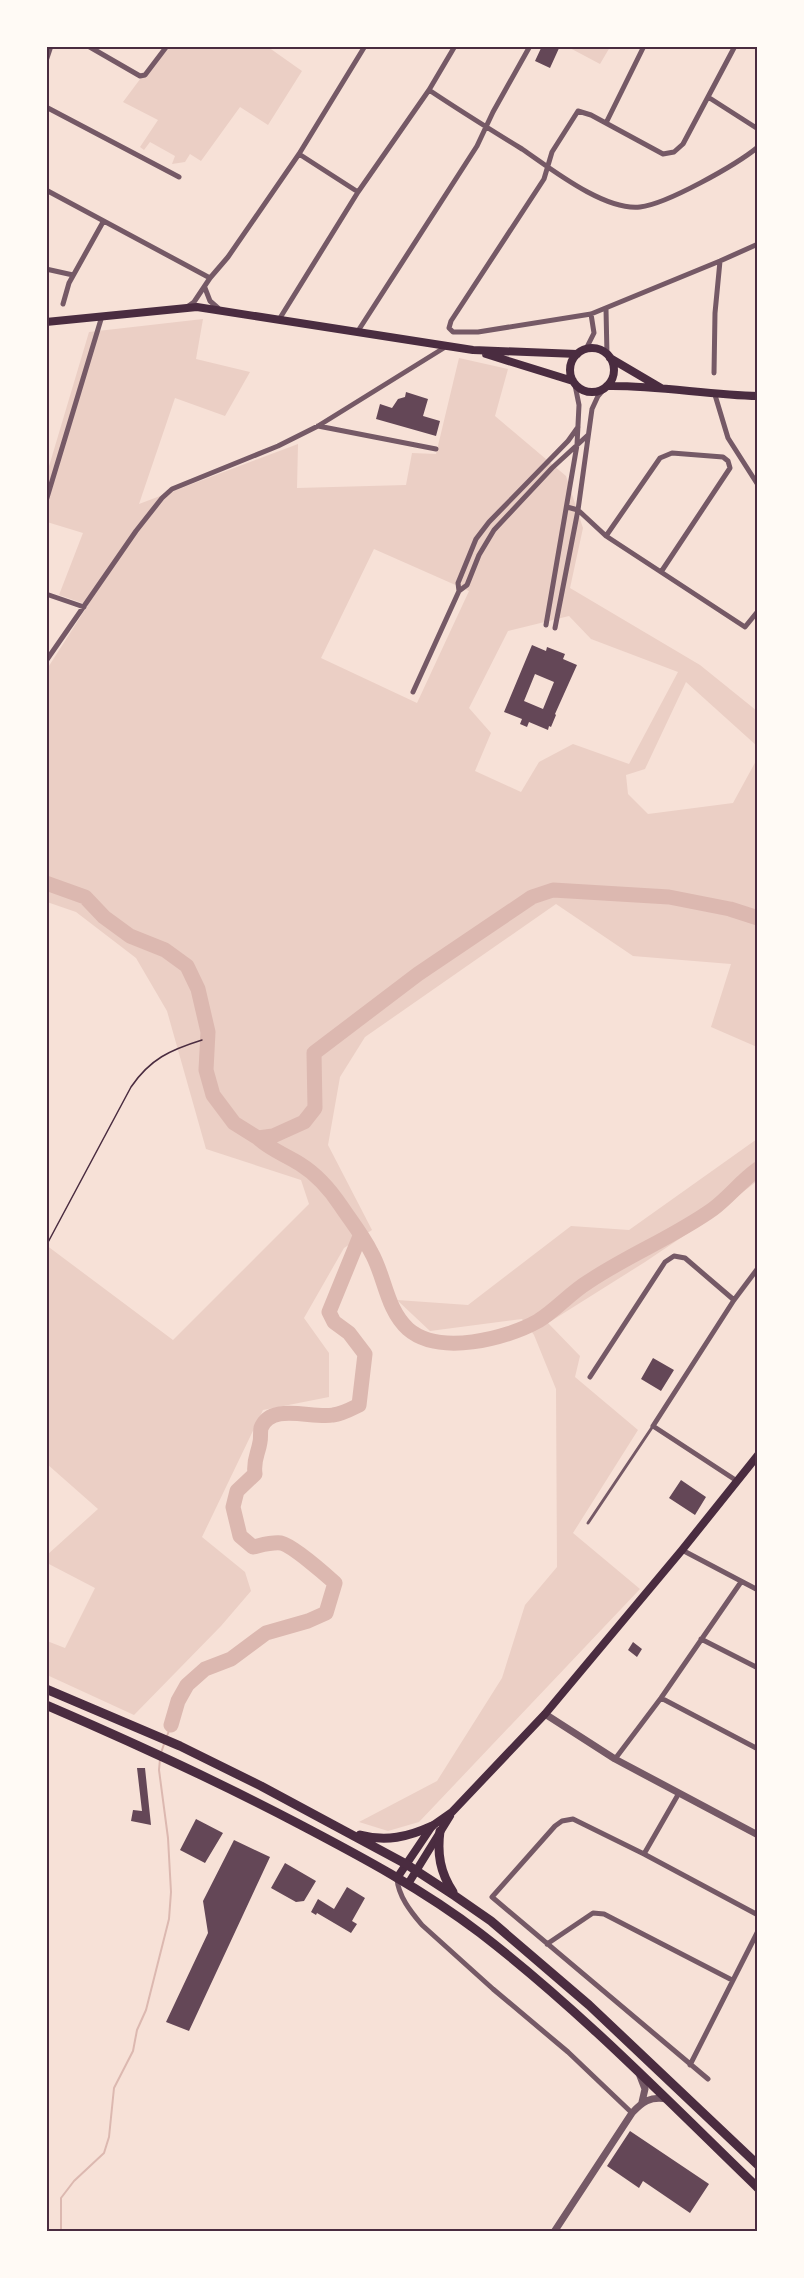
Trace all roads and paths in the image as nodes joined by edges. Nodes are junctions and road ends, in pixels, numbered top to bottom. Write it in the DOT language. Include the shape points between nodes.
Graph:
graph roads {
  1 [pos="51,46"];
  2 [pos="88,46"];
  3 [pos="166,46"];
  4 [pos="365,46"];
  5 [pos="455,46"];
  6 [pos="530,46"];
  7 [pos="644,46"];
  8 [pos="735,46"];
  9 [pos="46,61"];
  10 [pos="429,90"];
  11 [pos="708,97"];
  12 [pos="46,107"];
  13 [pos="606,123"];
  14 [pos="487,128"];
  15 [pos="758,129"];
  16 [pos="758,147"];
  17 [pos="299,154"];
  18 [pos="548,167"];
  19 [pos="179,177"];
  20 [pos="46,190"];
  21 [pos="358,192"];
  22 [pos="103,222"];
  23 [pos="758,244"];
  24 [pos="720,261"];
  25 [pos="46,269"];
  26 [pos="73,275"];
  27 [pos="210,278"];
  28 [pos="205,286"];
  29 [pos="63,304"];
  30 [pos="187,308"];
  31 [pos="218,308"];
  32 [pos="606,309"];
  33 [pos="591,314"];
  34 [pos="102,316"];
  35 [pos="280,318"];
  36 [pos="46,322"];
  37 [pos="358,331"];
  38 [pos="447,346"];
  39 [pos="586,349"];
  40 [pos="473,350"];
  41 [pos="577,354"];
  42 [pos="609,356"];
  43 [pos="714,373"];
  44 [pos="574,383"];
  45 [pos="605,387"];
  46 [pos="663,389"];
  47 [pos="715,395"];
  48 [pos="758,396"];
  49 [pos="318,426"];
  50 [pos="578,427"];
  51 [pos="589,435"];
  52 [pos="577,445"];
  53 [pos="436,449"];
  54 [pos="758,485"];
  55 [pos="46,501"];
  56 [pos="567,507"];
  57 [pos="578,510"];
  58 [pos="606,536"];
  59 [pos="661,572"];
  60 [pos="459,591"];
  61 [pos="46,594"];
  62 [pos="84,607"];
  63 [pos="758,611"];
  64 [pos="546,625"];
  65 [pos="555,628"];
  66 [pos="46,661"];
  67 [pos="413,692"];
  68 [pos="202,1040"];
  69 [pos="46,1246"];
  70 [pos="758,1268"];
  71 [pos="734,1300"];
  72 [pos="590,1377"];
  73 [pos="653,1426"];
  74 [pos="758,1455"];
  75 [pos="737,1480"];
  76 [pos="588,1523"];
  77 [pos="682,1550"];
  78 [pos="741,1582"];
  79 [pos="758,1590"];
  80 [pos="701,1639"];
  81 [pos="758,1668"];
  82 [pos="46,1689"];
  83 [pos="661,1698"];
  84 [pos="46,1705"];
  85 [pos="545,1714"];
  86 [pos="758,1749"];
  87 [pos="615,1759"];
  88 [pos="679,1793"];
  89 [pos="436,1829"];
  90 [pos="346,1831"];
  91 [pos="758,1835"];
  92 [pos="644,1854"];
  93 [pos="406,1864"];
  94 [pos="417,1870"];
  95 [pos="398,1878"];
  96 [pos="408,1884"];
  97 [pos="455,1896"];
  98 [pos="758,1915"];
  99 [pos="758,1931"];
  100 [pos="547,1944"];
  101 [pos="732,1980"];
  102 [pos="690,2065"];
  103 [pos="636,2071"];
  104 [pos="708,2079"];
  105 [pos="667,2099"];
  106 [pos="642,2102"];
  107 [pos="632,2114"];
  108 [pos="758,2165"];
  109 [pos="758,2188"];
  110 [pos="554,2232"];
  1 -- 9 [label="street"];
  2 -- 3 [label="street" via="140,76 146,75"];
  4 -- 17 [label="street"];
  5 -- 10 [label="street"];
  6 -- 14 [label="street"];
  7 -- 13 [label="street"];
  8 -- 11 [label="street"];
  10 -- 14 [label="street"];
  10 -- 21 [label="street"];
  11 -- 13 [label="street" via="683,144 674,152 663,154"];
  11 -- 15 [label="street"];
  12 -- 19 [label="street"];
  13 -- 18 [label="street" via="578,111 552,152"];
  14 -- 18 [label="street"];
  14 -- 37 [label="street"];
  16 -- 18 [label="street" via="738,163 661,201 639,207 620,206 581,189"];
  17 -- 21 [label="street"];
  17 -- 27 [label="street"];
  18 -- 33 [label="street" via="449,328 453,332 478,332"];
  20 -- 22 [label="street"];
  21 -- 35 [label="street"];
  22 -- 26 [label="street"];
  22 -- 27 [label="street"];
  23 -- 24 [label="street"];
  24 -- 32 [label="street"];
  24 -- 43 [label="street"];
  25 -- 26 [label="street"];
  26 -- 29 [label="street"];
  27 -- 28 [label="street"];
  28 -- 30 [label="street"];
  28 -- 31 [label="street" via="206,294"];
  30 -- 31 [label="main road"];
  30 -- 34 [label="main road"];
  31 -- 35 [label="main road"];
  32 -- 33 [label="street"];
  32 -- 42 [label="street"];
  33 -- 39 [label="street" via="594,333"];
  34 -- 36 [label="main road"];
  34 -- 55 [label="street"];
  35 -- 37 [label="main road"];
  37 -- 38 [label="main road"];
  38 -- 40 [label="main road"];
  38 -- 49 [label="street"];
  39 -- 41 [label="main road"];
  39 -- 42 [label="main road" via="600,350"];
  40 -- 41 [label="main road"];
  40 -- 44 [label="main road"];
  41 -- 44 [label="main road" via="570,367"];
  42 -- 45 [label="main road" via="614,368"];
  42 -- 46 [label="main road"];
  44 -- 45 [label="main road" via="586,391"];
  44 -- 50 [label="street" via="579,395"];
  45 -- 46 [label="main road"];
  45 -- 51 [label="street" via="592,409"];
  46 -- 47 [label="main road"];
  47 -- 48 [label="main road"];
  47 -- 54 [label="street" via="728,438"];
  49 -- 53 [label="street"];
  49 -- 62 [label="street" via="172,489 136,531"];
  50 -- 52 [label="street"];
  50 -- 60 [label="street" via="476,539 458,583"];
  51 -- 52 [label="street"];
  51 -- 57 [label="street"];
  52 -- 56 [label="street"];
  52 -- 60 [label="street" via="494,530 467,585"];
  56 -- 57 [label="street"];
  56 -- 64 [label="street"];
  57 -- 58 [label="street"];
  57 -- 65 [label="street"];
  58 -- 59 [label="street"];
  58 -- 59 [label="street" via="660,458 672,453 723,457 730,468"];
  59 -- 63 [label="street" via="745,627"];
  60 -- 67 [label="street"];
  61 -- 62 [label="street"];
  62 -- 66 [label="street"];
  68 -- 69 [label="path" via="175,1048 143,1070"];
  70 -- 71 [label="street"];
  71 -- 72 [label="street" via="685,1258 674,1256 665,1262"];
  71 -- 73 [label="street"];
  73 -- 75 [label="street"];
  73 -- 76 [label="lane"];
  74 -- 75 [label="main road"];
  75 -- 77 [label="main road"];
  77 -- 78 [label="street"];
  77 -- 85 [label="main road"];
  78 -- 79 [label="street"];
  78 -- 80 [label="street"];
  80 -- 81 [label="street"];
  80 -- 83 [label="street"];
  82 -- 90 [label="highway" via="180,1746"];
  83 -- 86 [label="street"];
  83 -- 87 [label="street"];
  84 -- 95 [label="highway" via="176,1762"];
  85 -- 87 [label="street"];
  85 -- 89 [label="main road"];
  87 -- 88 [label="street"];
  88 -- 91 [label="street"];
  88 -- 92 [label="street"];
  89 -- 90 [label="highway" via="389,1839"];
  89 -- 93 [label="main road"];
  89 -- 94 [label="main road"];
  89 -- 97 [label="highway" via="440,1865"];
  90 -- 93 [label="highway"];
  92 -- 98 [label="street"];
  92 -- 100 [label="street" via="589,1825 573,1819 562,1821 492,1897"];
  93 -- 94 [label="highway"];
  93 -- 95 [label="main road"];
  94 -- 96 [label="main road"];
  94 -- 97 [label="highway"];
  95 -- 96 [label="highway"];
  95 -- 107 [label="street" via="399,1889 422,1925 568,2052"];
  96 -- 103 [label="highway" via="480,1933 575,2013"];
  97 -- 108 [label="highway" via="491,1921 589,2005"];
  99 -- 101 [label="street"];
  100 -- 101 [label="street" via="593,1912 604,1914"];
  100 -- 102 [label="street"];
  101 -- 102 [label="street"];
  102 -- 104 [label="street"];
  103 -- 105 [label="highway"];
  103 -- 106 [label="street" via="644,2081"];
  105 -- 106 [label="street"];
  105 -- 109 [label="highway"];
  106 -- 107 [label="street"];
  107 -- 110 [label="street"];
}
